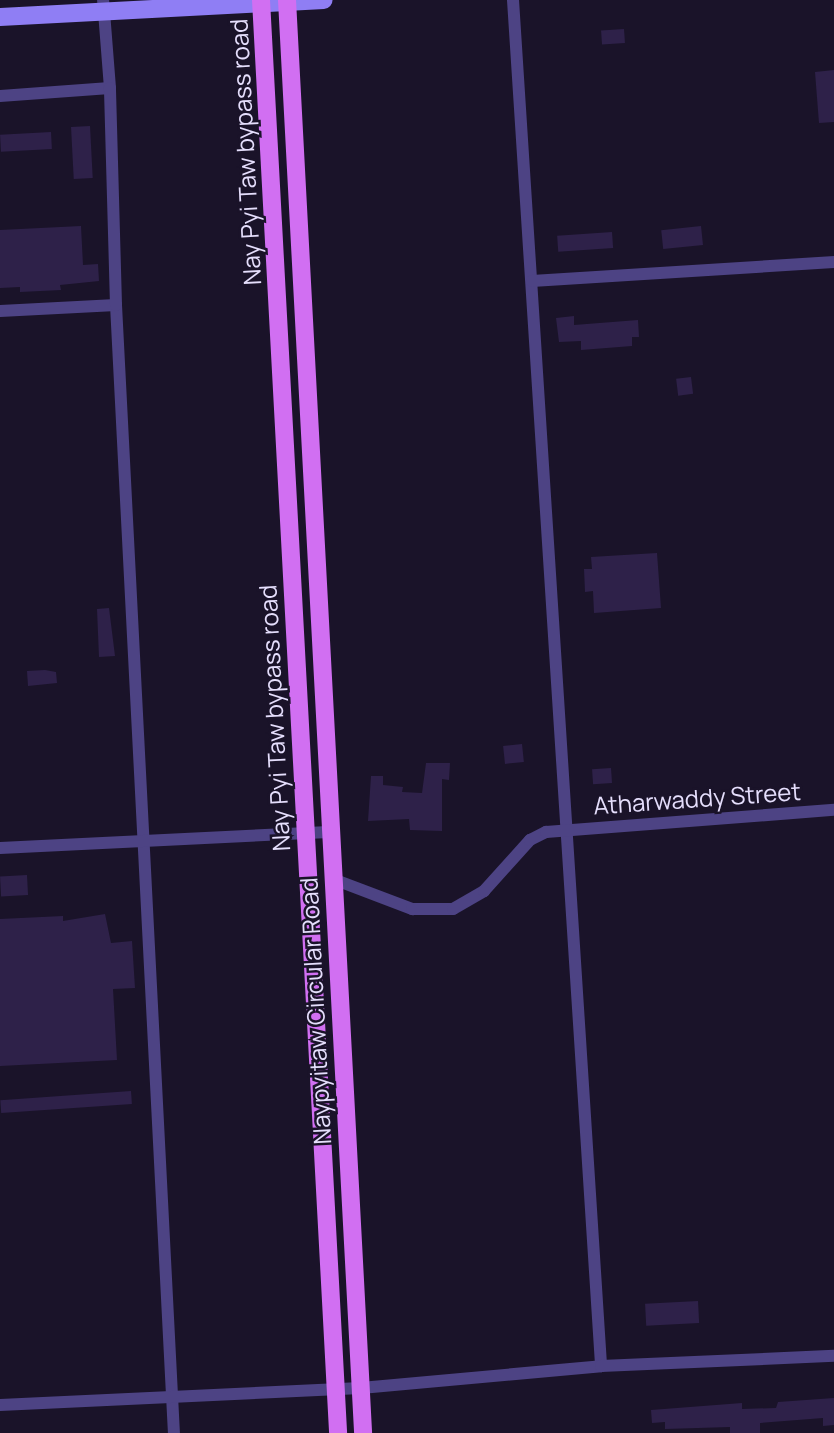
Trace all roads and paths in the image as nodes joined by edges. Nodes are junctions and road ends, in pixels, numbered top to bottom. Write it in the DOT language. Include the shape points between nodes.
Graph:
graph roads {
  1 [pos="324,0"];
  2 [pos="513,0"];
  3 [pos="261,1"];
  4 [pos="287,1"];
  5 [pos="104,6"];
  6 [pos="0,17"];
  7 [pos="110,88"];
  8 [pos="0,96"];
  9 [pos="834,262"];
  10 [pos="532,281"];
  11 [pos="116,305"];
  12 [pos="0,312"];
  13 [pos="834,810"];
  14 [pos="563,828"];
  15 [pos="329,831"];
  16 [pos="304,832"];
  17 [pos="146,841"];
  18 [pos="0,848"];
  19 [pos="333,879"];
  20 [pos="834,1356"];
  21 [pos="601,1366"];
  22 [pos="335,1388"];
  23 [pos="360,1388"];
  24 [pos="173,1397"];
  25 [pos="0,1405"];
  26 [pos="174,1433"];
  27 [pos="338,1433"];
  28 [pos="363,1433"];
  1 -- 4 [label="street"];
  2 -- 10 [label="street"];
  3 -- 4 [label="street"];
  3 -- 5 [label="street"];
  3 -- 16 [label="main road, Nay Pyi Taw bypass road"];
  4 -- 15 [label="main road, Naypyitaw Circular Road"];
  5 -- 6 [label="street"];
  5 -- 7 [label="street"];
  7 -- 8 [label="street"];
  7 -- 11 [label="street"];
  9 -- 10 [label="street"];
  10 -- 14 [label="street"];
  11 -- 12 [label="street"];
  11 -- 17 [label="street"];
  13 -- 14 [label="street, Atharwaddy Street"];
  14 -- 19 [label="street, Atharwaddy Street" via="530,840 484,891 453,909 412,909"];
  14 -- 21 [label="street"];
  15 -- 16 [label="street"];
  15 -- 19 [label="main road, Naypyitaw Circular Road"];
  16 -- 17 [label="street"];
  16 -- 22 [label="main road, Nay Pyi Taw bypass road"];
  17 -- 18 [label="street"];
  17 -- 24 [label="street"];
  19 -- 23 [label="main road, Naypyitaw Circular Road"];
  20 -- 21 [label="street"];
  21 -- 23 [label="street"];
  22 -- 23 [label="street"];
  22 -- 24 [label="street"];
  22 -- 27 [label="main road, Nay Pyi Taw bypass road"];
  23 -- 28 [label="main road, Naypyitaw Circular Road"];
  24 -- 25 [label="street"];
  24 -- 26 [label="street"];
}
